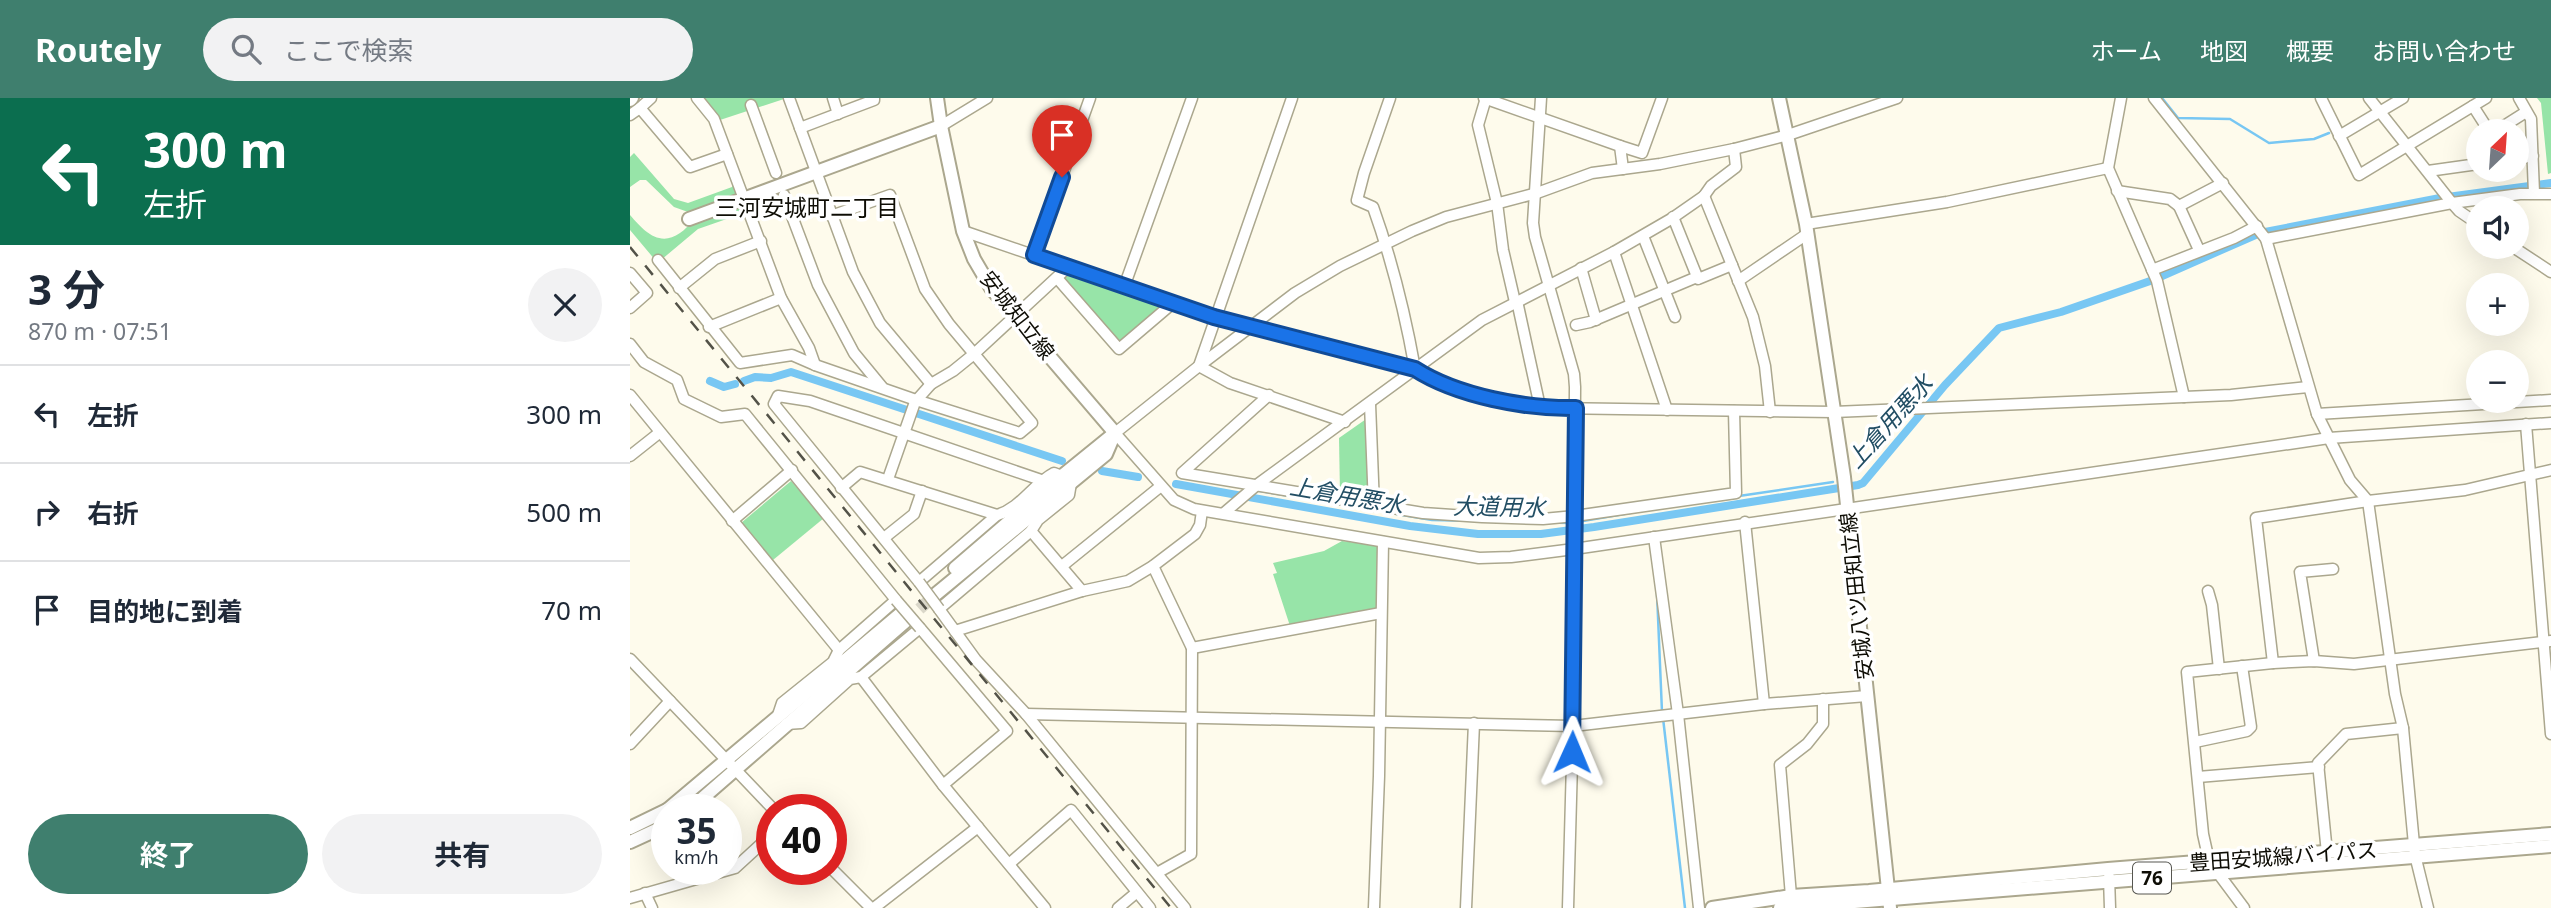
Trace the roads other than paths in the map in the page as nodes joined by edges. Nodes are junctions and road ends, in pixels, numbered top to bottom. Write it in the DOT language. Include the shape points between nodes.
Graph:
graph roads {
  1 [pos="651,98"];
  2 [pos="697,98"];
  3 [pos="789,98"];
  4 [pos="833,98"];
  5 [pos="874,98"];
  6 [pos="937,98"];
  7 [pos="986,98"];
  8 [pos="1090,98"];
  9 [pos="1192,98"];
  10 [pos="1292,98"];
  11 [pos="1390,98"];
  12 [pos="1485,98"];
  13 [pos="1541,98"];
  14 [pos="1661,98"];
  15 [pos="1779,98"];
  16 [pos="1897,98"];
  17 [pos="2121,98"];
  18 [pos="2154,98"];
  19 [pos="2320,98"];
  20 [pos="2369,98"];
  21 [pos="2403,98"];
  22 [pos="2486,98"];
  23 [pos="2519,98"];
  24 [pos="634,102"];
  25 [pos="751,105"];
  26 [pos="2473,106"];
  27 [pos="2380,112"];
  28 [pos="2526,112"];
  29 [pos="838,114"];
  30 [pos="630,115"];
  31 [pos="1539,116"];
  32 [pos="2482,119"];
  33 [pos="2515,119"];
  34 [pos="941,126"];
  35 [pos="800,128"];
  36 [pos="1788,135"];
  37 [pos="2339,136"];
  38 [pos="1620,146"];
  39 [pos="2408,146"];
  40 [pos="1734,149"];
  41 [pos="727,154"];
  42 [pos="2533,156"];
  43 [pos="2529,157"];
  44 [pos="2466,166"];
  45 [pos="2108,168"];
  46 [pos="1623,169"];
  47 [pos="816,171"];
  48 [pos="2428,171"];
  49 [pos="776,173"];
  50 [pos="2222,183"];
  51 [pos="2117,191"];
  52 [pos="1536,193"];
  53 [pos="2534,193"];
  54 [pos="2551,194"];
  55 [pos="784,195"];
  56 [pos="1704,196"];
  57 [pos="744,197"];
  58 [pos="2449,199"];
  59 [pos="1497,203"];
  60 [pos="2179,206"];
  61 [pos="2466,214"];
  62 [pos="831,216"];
  63 [pos="1673,218"];
  64 [pos="689,219"];
  65 [pos="1807,229"];
  66 [pos="963,231"];
  67 [pos="2261,232"];
  68 [pos="1643,236"];
  69 [pos="761,241"];
  70 [pos="1385,242"];
  71 [pos="2199,250"];
  72 [pos="1614,253"];
  73 [pos="1034,255"];
  74 [pos="2529,257"];
  75 [pos="658,260"];
  76 [pos="1732,265"];
  77 [pos="1068,267"];
  78 [pos="1581,268"];
  79 [pos="2551,271"];
  80 [pos="630,273"];
  81 [pos="2154,275"];
  82 [pos="1697,277"];
  83 [pos="1057,278"];
  84 [pos="1738,281"];
  85 [pos="1548,285"];
  86 [pos="1124,286"];
  87 [pos="679,288"];
  88 [pos="1665,290"];
  89 [pos="781,298"];
  90 [pos="1516,301"];
  91 [pos="1173,303"];
  92 [pos="1630,304"];
  93 [pos="630,308"];
  94 [pos="1016,316"];
  95 [pos="1214,317"];
  96 [pos="1675,317"];
  97 [pos="1595,320"];
  98 [pos="1253,325"];
  99 [pos="1576,325"];
  100 [pos="709,327"];
  101 [pos="630,344"];
  102 [pos="974,354"];
  103 [pos="815,365"];
  104 [pos="1199,366"];
  105 [pos="1415,369"];
  106 [pos="931,384"];
  107 [pos="882,387"];
  108 [pos="2308,387"];
  109 [pos="1269,395"];
  110 [pos="630,396"];
  111 [pos="2184,397"];
  112 [pos="2551,400"];
  113 [pos="915,401"];
  114 [pos="1370,404"];
  115 [pos="1540,407"];
  116 [pos="1576,408"];
  117 [pos="1667,410"];
  118 [pos="1734,411"];
  119 [pos="1770,412"];
  120 [pos="1835,412"];
  121 [pos="2317,414"];
  122 [pos="1345,422"];
  123 [pos="2551,423"];
  124 [pos="2526,424"];
  125 [pos="903,432"];
  126 [pos="659,433"];
  127 [pos="1115,433"];
  128 [pos="2329,439"];
  129 [pos="630,456"];
  130 [pos="792,470"];
  131 [pos="2551,470"];
  132 [pos="2531,474"];
  133 [pos="1066,479"];
  134 [pos="888,480"];
  135 [pos="1044,481"];
  136 [pos="1161,486"];
  137 [pos="841,488"];
  138 [pos="1253,489"];
  139 [pos="922,491"];
  140 [pos="2368,501"];
  141 [pos="1374,506"];
  142 [pos="1846,508"];
  143 [pos="1202,511"];
  144 [pos="1224,513"];
  145 [pos="997,515"];
  146 [pos="1575,517"];
  147 [pos="732,521"];
  148 [pos="1745,522"];
  149 [pos="1031,531"];
  150 [pos="1654,537"];
  151 [pos="884,538"];
  152 [pos="1383,542"];
  153 [pos="1574,543"];
  154 [pos="1062,566"];
  155 [pos="1153,566"];
  156 [pos="2333,569"];
  157 [pos="919,582"];
  158 [pos="1082,591"];
  159 [pos="2208,591"];
  160 [pos="934,592"];
  161 [pos="896,600"];
  162 [pos="939,609"];
  163 [pos="1381,613"];
  164 [pos="903,618"];
  165 [pos="920,628"];
  166 [pos="955,631"];
  167 [pos="2548,641"];
  168 [pos="1192,648"];
  169 [pos="839,650"];
  170 [pos="630,659"];
  171 [pos="2389,660"];
  172 [pos="2314,661"];
  173 [pos="2273,663"];
  174 [pos="2242,666"];
  175 [pos="2219,669"];
  176 [pos="861,677"];
  177 [pos="1867,696"];
  178 [pos="1823,699"];
  179 [pos="670,701"];
  180 [pos="1764,704"];
  181 [pos="1026,714"];
  182 [pos="1678,714"];
  183 [pos="1193,717"];
  184 [pos="782,720"];
  185 [pos="1380,721"];
  186 [pos="1475,723"];
  187 [pos="1573,726"];
  188 [pos="2403,728"];
  189 [pos="2551,734"];
  190 [pos="2195,742"];
  191 [pos="630,744"];
  192 [pos="732,764"];
  193 [pos="2319,767"];
  194 [pos="2198,777"];
  195 [pos="943,785"];
  196 [pos="690,794"];
  197 [pos="703,794"];
  198 [pos="759,794"];
  199 [pos="651,818"];
  200 [pos="978,827"];
  201 [pos="630,828"];
  202 [pos="651,832"];
  203 [pos="2551,834"];
  204 [pos="630,842"];
  205 [pos="2551,846"];
  206 [pos="756,848"];
  207 [pos="2414,850"];
  208 [pos="2327,853"];
  209 [pos="1009,864"];
  210 [pos="2213,867"];
  211 [pos="1157,873"];
  212 [pos="2109,875"];
  213 [pos="847,883"];
  214 [pos="1136,893"];
  215 [pos="645,894"];
  216 [pos="1791,896"];
  217 [pos="630,898"];
  218 [pos="1890,899"];
  219 [pos="652,908"];
  220 [pos="873,908"];
  221 [pos="1045,908"];
  222 [pos="1118,908"];
  223 [pos="1150,908"];
  224 [pos="1185,908"];
  225 [pos="1374,908"];
  226 [pos="1466,908"];
  227 [pos="1568,908"];
  228 [pos="1699,908"];
  229 [pos="1712,908"];
  230 [pos="1780,908"];
  231 [pos="2110,908"];
  232 [pos="2244,908"];
  233 [pos="2428,908"];
  1 -- 24 [label="street"];
  2 -- 41 [label="street" via="714,119"];
  3 -- 35 [label="street"];
  4 -- 29 [label="street"];
  5 -- 29 [label="street"];
  6 -- 34 [label="main road, 安城知立線"];
  7 -- 34 [label="street"];
  8 -- 73 [label="street"];
  9 -- 86 [label="street"];
  10 -- 95 [label="street"];
  11 -- 70 [label="street" via="1357,200 1373,207"];
  12 -- 31 [label="street"];
  12 -- 59 [label="street" via="1478,125"];
  13 -- 31 [label="street"];
  14 -- 38 [label="street" via="1642,153"];
  15 -- 36 [label="main road, 安城八ツ田知立線"];
  16 -- 36 [label="street"];
  17 -- 45 [label="street"];
  18 -- 50 [label="street"];
  19 -- 37 [label="street"];
  20 -- 27 [label="street"];
  21 -- 27 [label="street"];
  22 -- 26 [label="street"];
  23 -- 28 [label="street"];
  24 -- 30 [label="street"];
  24 -- 41 [label="street" via="690,167"];
  25 -- 49 [label="street"];
  26 -- 32 [label="street"];
  26 -- 39 [label="street"];
  27 -- 37 [label="street"];
  27 -- 39 [label="street"];
  28 -- 33 [label="street"];
  28 -- 42 [label="street" via="2531,119"];
  29 -- 35 [label="street"];
  31 -- 38 [label="street"];
  31 -- 52 [label="street"];
  34 -- 47 [label="main road"];
  34 -- 66 [label="main road, 安城知立線"];
  35 -- 47 [label="street"];
  36 -- 40 [label="street"];
  36 -- 65 [label="main road, 安城八ツ田知立線"];
  37 -- 39 [label="street" via="2360,175"];
  38 -- 46 [label="street"];
  39 -- 48 [label="street"];
  40 -- 46 [label="street"];
  40 -- 56 [label="street" via="1736,167"];
  41 -- 57 [label="street"];
  42 -- 43 [label="street"];
  42 -- 53 [label="street"];
  44 -- 48 [label="street"];
  45 -- 51 [label="street"];
  45 -- 65 [label="street"];
  46 -- 52 [label="street" via="1592,173"];
  47 -- 57 [label="main road"];
  47 -- 62 [label="street"];
  48 -- 58 [label="street"];
  50 -- 60 [label="street"];
  50 -- 67 [label="street"];
  51 -- 60 [label="street" via="2170,199"];
  51 -- 81 [label="street"];
  52 -- 59 [label="street"];
  52 -- 85 [label="street" via="1533,223"];
  53 -- 54 [label="street"];
  53 -- 58 [label="street"];
  55 -- 107 [label="street" via="818,285 854,354"];
  56 -- 63 [label="street"];
  56 -- 76 [label="street"];
  57 -- 64 [label="main road"];
  57 -- 69 [label="street"];
  58 -- 61 [label="street"];
  58 -- 67 [label="street"];
  59 -- 70 [label="street" via="1446,217"];
  59 -- 90 [label="street"];
  60 -- 71 [label="street"];
  62 -- 102 [label="street" via="890,195 925,289"];
  62 -- 106 [label="street" via="880,323"];
  63 -- 68 [label="street"];
  63 -- 82 [label="street"];
  65 -- 84 [label="street"];
  65 -- 120 [label="main road, 安城八ツ田知立線"];
  66 -- 73 [label="street"];
  66 -- 94 [label="main road, 安城知立線" via="991,288"];
  67 -- 71 [label="street"];
  67 -- 108 [label="street"];
  68 -- 72 [label="street"];
  68 -- 88 [label="street"];
  69 -- 87 [label="street" via="715,259"];
  69 -- 89 [label="street"];
  70 -- 98 [label="street" via="1296,293"];
  70 -- 105 [label="street" via="1400,290"];
  71 -- 81 [label="street"];
  72 -- 78 [label="street"];
  72 -- 92 [label="street"];
  73 -- 77 [label="street"];
  74 -- 79 [label="street"];
  75 -- 87 [label="street"];
  76 -- 82 [label="street"];
  76 -- 84 [label="street"];
  77 -- 83 [label="street"];
  77 -- 86 [label="street"];
  78 -- 85 [label="street"];
  78 -- 97 [label="street"];
  80 -- 93 [label="street" via="647,293"];
  81 -- 111 [label="street"];
  82 -- 88 [label="street"];
  83 -- 91 [label="street" via="1119,349"];
  83 -- 94 [label="street"];
  84 -- 119 [label="street" via="1765,366"];
  85 -- 90 [label="street"];
  85 -- 116 [label="street" via="1574,374"];
  86 -- 91 [label="street"];
  87 -- 100 [label="street"];
  88 -- 92 [label="street"];
  88 -- 96 [label="street"];
  89 -- 100 [label="street"];
  89 -- 103 [label="street"];
  90 -- 105 [label="street"];
  90 -- 115 [label="street"];
  91 -- 95 [label="street"];
  92 -- 97 [label="street"];
  92 -- 117 [label="street"];
  94 -- 102 [label="street"];
  94 -- 127 [label="main road, 安城知立線"];
  95 -- 98 [label="street"];
  95 -- 104 [label="street"];
  97 -- 99 [label="street"];
  98 -- 104 [label="street"];
  98 -- 105 [label="street"];
  100 -- 103 [label="street" via="740,363 792,355"];
  101 -- 130 [label="street" via="644,362 677,380 684,399 722,417 745,414"];
  102 -- 106 [label="street"];
  102 -- 113 [label="street" via="1032,423 1020,433"];
  103 -- 107 [label="street"];
  104 -- 109 [label="street" via="1230,383"];
  104 -- 127 [label="street"];
  105 -- 114 [label="street"];
  105 -- 115 [label="street" via="1459,389"];
  106 -- 113 [label="street"];
  107 -- 113 [label="street"];
  108 -- 111 [label="street"];
  108 -- 121 [label="street"];
  109 -- 122 [label="street"];
  109 -- 138 [label="street" via="1182,474"];
  110 -- 126 [label="street"];
  111 -- 120 [label="street"];
  112 -- 121 [label="street"];
  113 -- 125 [label="street"];
  114 -- 122 [label="street"];
  114 -- 141 [label="street"];
  115 -- 116 [label="street"];
  116 -- 117 [label="street"];
  116 -- 146 [label="street"];
  117 -- 118 [label="street"];
  118 -- 119 [label="street"];
  118 -- 146 [label="street" via="1736,493"];
  119 -- 120 [label="street"];
  120 -- 142 [label="main road, 安城八ツ田知立線"];
  121 -- 128 [label="street"];
  122 -- 138 [label="street"];
  123 -- 124 [label="street"];
  124 -- 128 [label="street"];
  124 -- 132 [label="street"];
  125 -- 134 [label="street"];
  125 -- 135 [label="street"];
  125 -- 137 [label="street" via="810,401 778,396 774,404"];
  126 -- 129 [label="street"];
  126 -- 147 [label="street"];
  127 -- 133 [label="main road"];
  127 -- 136 [label="street"];
  128 -- 140 [label="street" via="2350,480"];
  128 -- 142 [label="street"];
  130 -- 147 [label="street"];
  130 -- 161 [label="street"];
  131 -- 132 [label="street"];
  132 -- 140 [label="street" via="2465,490"];
  132 -- 167 [label="street"];
  133 -- 135 [label="street" via="1054,473"];
  133 -- 149 [label="street" via="1069,495"];
  133 -- 160 [label="main road"];
  134 -- 137 [label="street" via="860,472"];
  134 -- 139 [label="street"];
  135 -- 145 [label="street" via="1008,512"];
  136 -- 143 [label="street" via="1174,500"];
  136 -- 154 [label="street"];
  137 -- 151 [label="street"];
  138 -- 141 [label="street"];
  138 -- 144 [label="street"];
  139 -- 145 [label="street"];
  139 -- 151 [label="street" via="914,514"];
  140 -- 171 [label="street"];
  140 -- 173 [label="street" via="2256,518"];
  141 -- 146 [label="street" via="1482,517"];
  142 -- 148 [label="street"];
  142 -- 177 [label="main road, 安城八ツ田知立線"];
  143 -- 144 [label="street"];
  143 -- 155 [label="street" via="1195,534"];
  144 -- 152 [label="street"];
  145 -- 157 [label="street"];
  146 -- 153 [label="street"];
  147 -- 169 [label="street"];
  148 -- 150 [label="street"];
  148 -- 180 [label="street"];
  149 -- 154 [label="street"];
  149 -- 162 [label="street"];
  150 -- 153 [label="street"];
  150 -- 182 [label="street"];
  151 -- 157 [label="street"];
  152 -- 153 [label="street" via="1479,558 1511,557"];
  152 -- 163 [label="street"];
  153 -- 187 [label="street"];
  154 -- 158 [label="street"];
  155 -- 158 [label="street" via="1128,581"];
  155 -- 168 [label="street"];
  156 -- 172 [label="street" via="2300,572"];
  157 -- 162 [label="street, bridge"];
  158 -- 166 [label="street"];
  159 -- 175 [label="street"];
  161 -- 165 [label="street, bridge"];
  161 -- 169 [label="street"];
  162 -- 166 [label="street"];
  163 -- 168 [label="street"];
  163 -- 185 [label="street"];
  164 -- 184 [label="main road"];
  165 -- 176 [label="street"];
  165 -- 195 [label="street" via="1007,731"];
  166 -- 181 [label="street"];
  167 -- 171 [label="street"];
  167 -- 189 [label="street"];
  168 -- 183 [label="street"];
  169 -- 184 [label="street" via="833,662 782,703"];
  170 -- 179 [label="street"];
  171 -- 172 [label="street" via="2354,664"];
  171 -- 188 [label="street"];
  172 -- 173 [label="street"];
  173 -- 174 [label="street"];
  174 -- 175 [label="street"];
  174 -- 190 [label="street" via="2251,727"];
  175 -- 190 [label="street" via="2187,673"];
  176 -- 184 [label="street" via="850,680 801,723"];
  176 -- 195 [label="street"];
  177 -- 178 [label="street"];
  177 -- 218 [label="main road, 安城八ツ田知立線"];
  178 -- 180 [label="street"];
  178 -- 216 [label="street" via="1823,723 1807,744 1780,765"];
  179 -- 191 [label="street"];
  179 -- 192 [label="street"];
  180 -- 182 [label="street"];
  181 -- 183 [label="street"];
  181 -- 211 [label="street"];
  182 -- 187 [label="street"];
  182 -- 228 [label="street"];
  183 -- 185 [label="street"];
  183 -- 211 [label="street" via="1191,854"];
  184 -- 192 [label="main road"];
  185 -- 186 [label="street"];
  185 -- 225 [label="street"];
  186 -- 187 [label="street"];
  186 -- 226 [label="street"];
  187 -- 227 [label="street"];
  188 -- 193 [label="street" via="2346,734"];
  188 -- 207 [label="street"];
  190 -- 194 [label="street"];
  192 -- 196 [label="main road"];
  192 -- 197 [label="main road"];
  192 -- 198 [label="street"];
  193 -- 194 [label="street"];
  193 -- 208 [label="street"];
  194 -- 210 [label="street" via="2203,834"];
  195 -- 200 [label="street"];
  199 -- 201 [label="main road"];
  200 -- 209 [label="street"];
  200 -- 220 [label="street"];
  202 -- 204 [label="main road"];
  203 -- 207 [label="main road, 豊田安城線バイパス / 76"];
  205 -- 207 [label="main road, 豊田安城線バイパス / 76"];
  206 -- 215 [label="street" via="735,867"];
  207 -- 208 [label="main road, 豊田安城線バイパス / 76"];
  207 -- 210 [label="main road, 豊田安城線バイパス / 76"];
  207 -- 233 [label="street"];
  208 -- 210 [label="main road, 豊田安城線バイパス / 76"];
  209 -- 214 [label="street" via="1071,810"];
  209 -- 221 [label="street"];
  210 -- 212 [label="main road, 豊田安城線バイパス / 76"];
  210 -- 232 [label="street"];
  211 -- 224 [label="street"];
  212 -- 218 [label="main road, 豊田安城線バイパス / 76"];
  212 -- 231 [label="street"];
  213 -- 220 [label="street"];
  214 -- 222 [label="street"];
  214 -- 223 [label="street"];
  215 -- 217 [label="street"];
  215 -- 219 [label="street"];
  216 -- 218 [label="main road"];
  216 -- 229 [label="main road"];
  218 -- 230 [label="main road"];
}
